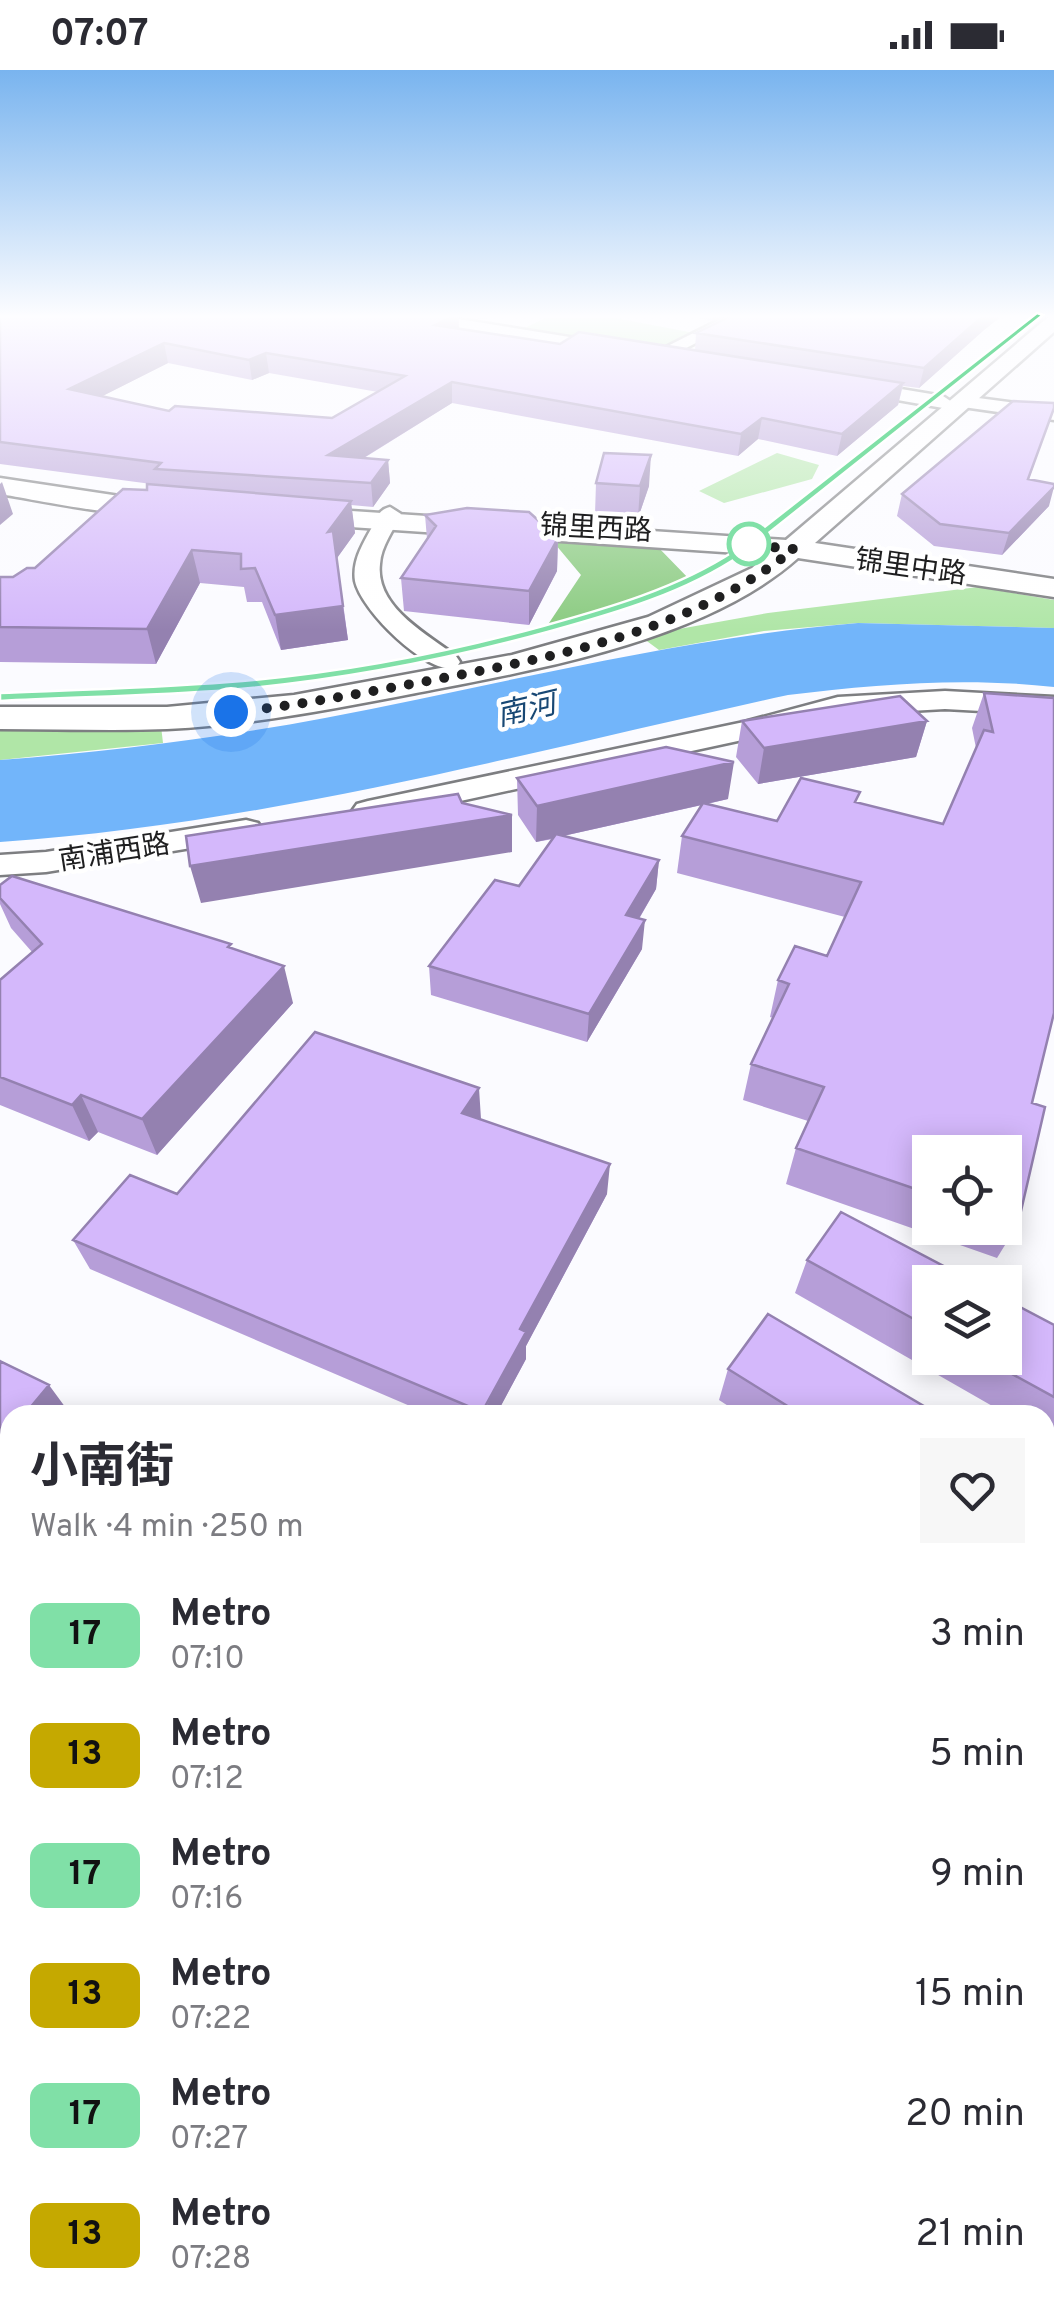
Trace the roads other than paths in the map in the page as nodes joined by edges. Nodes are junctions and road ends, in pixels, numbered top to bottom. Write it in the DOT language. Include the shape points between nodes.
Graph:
graph roads {
  1 [pos="930,420"];
  2 [pos="0,483"];
  3 [pos="126,504"];
  4 [pos="818,507"];
  5 [pos="250,509"];
  6 [pos="388,518"];
  7 [pos="98,529"];
  8 [pos="671,534"];
  9 [pos="776,545"];
  10 [pos="882,557"];
  11 [pos="1054,579"];
  12 [pos="710,584"];
  13 [pos="1054,588"];
  14 [pos="446,662"];
  15 [pos="0,702"];
  16 [pos="1054,706"];
  17 [pos="0,718"];
  18 [pos="329,817"];
  19 [pos="272,826"];
  20 [pos="0,865"];
  1 -- 4 [label="main road"];
  2 -- 3 [label="main road"];
  2 -- 3 [label="main road" via="204,506"];
  3 -- 7 [label="street"];
  4 -- 9 [label="main road"];
  4 -- 10 [label="main road" via="846,520"];
  5 -- 6 [label="main road, 锦里西路"];
  6 -- 8 [label="main road, 锦里西路"];
  6 -- 14 [label="street" via="367,564 368,589"];
  8 -- 9 [label="main road, 锦里西路"];
  8 -- 12 [label="main road" via="708,564"];
  9 -- 10 [label="main road, 锦里中路"];
  9 -- 12 [label="main road"];
  9 -- 17 [label="main road" via="660,624 516,664 294,706 167,718"];
  10 -- 11 [label="main road, 锦里中路"];
  10 -- 13 [label="main road, 锦里中路"];
  12 -- 14 [label="main road" via="570,635"];
  14 -- 15 [label="main road" via="188,702"];
  16 -- 18 [label="street" via="945,700 838,706"];
  19 -- 20 [label="street, 南浦西路"];
}
